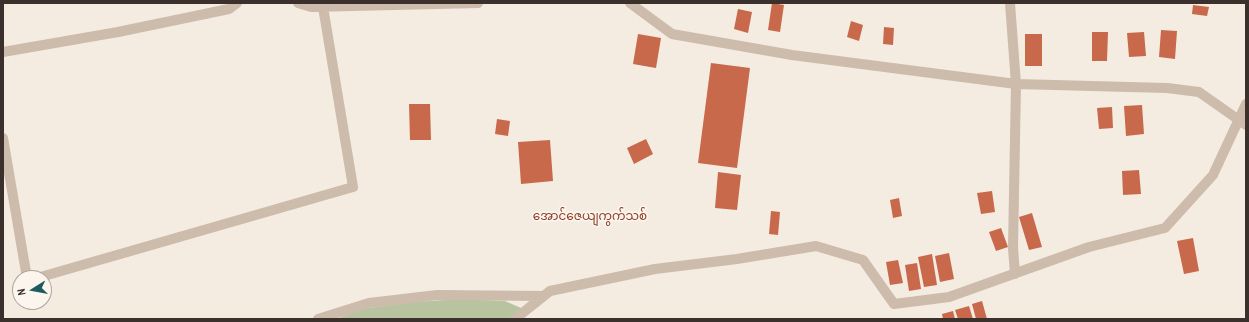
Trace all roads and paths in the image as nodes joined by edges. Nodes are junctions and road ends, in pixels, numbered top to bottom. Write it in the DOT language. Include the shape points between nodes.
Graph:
graph roads {
  1 [pos="238,3"];
  2 [pos="298,3"];
  3 [pos="478,3"];
  4 [pos="630,3"];
  5 [pos="1010,3"];
  6 [pos="323,7"];
  7 [pos="3,52"];
  8 [pos="1016,84"];
  9 [pos="1246,104"];
  10 [pos="1242,122"];
  11 [pos="3,138"];
  12 [pos="26,270"];
  13 [pos="52,274"];
  14 [pos="1015,274"];
  15 [pos="544,296"];
  16 [pos="318,319"];
  17 [pos="515,319"];
  1 -- 7 [label="street" via="229,9"];
  2 -- 6 [label="street"];
  3 -- 6 [label="street"];
  4 -- 8 [label="street" via="672,34 792,55"];
  5 -- 8 [label="street"];
  6 -- 13 [label="street" via="353,188"];
  8 -- 10 [label="street" via="1167,88 1199,92"];
  8 -- 14 [label="street" via="1013,248"];
  9 -- 10 [label="street"];
  10 -- 14 [label="street" via="1214,175 1166,228 1089,247"];
  11 -- 12 [label="street"];
  14 -- 15 [label="street" via="949,297 894,304 863,260 816,246 655,269 550,291"];
  15 -- 16 [label="street" via="437,295 369,303"];
  15 -- 17 [label="street"];
}
